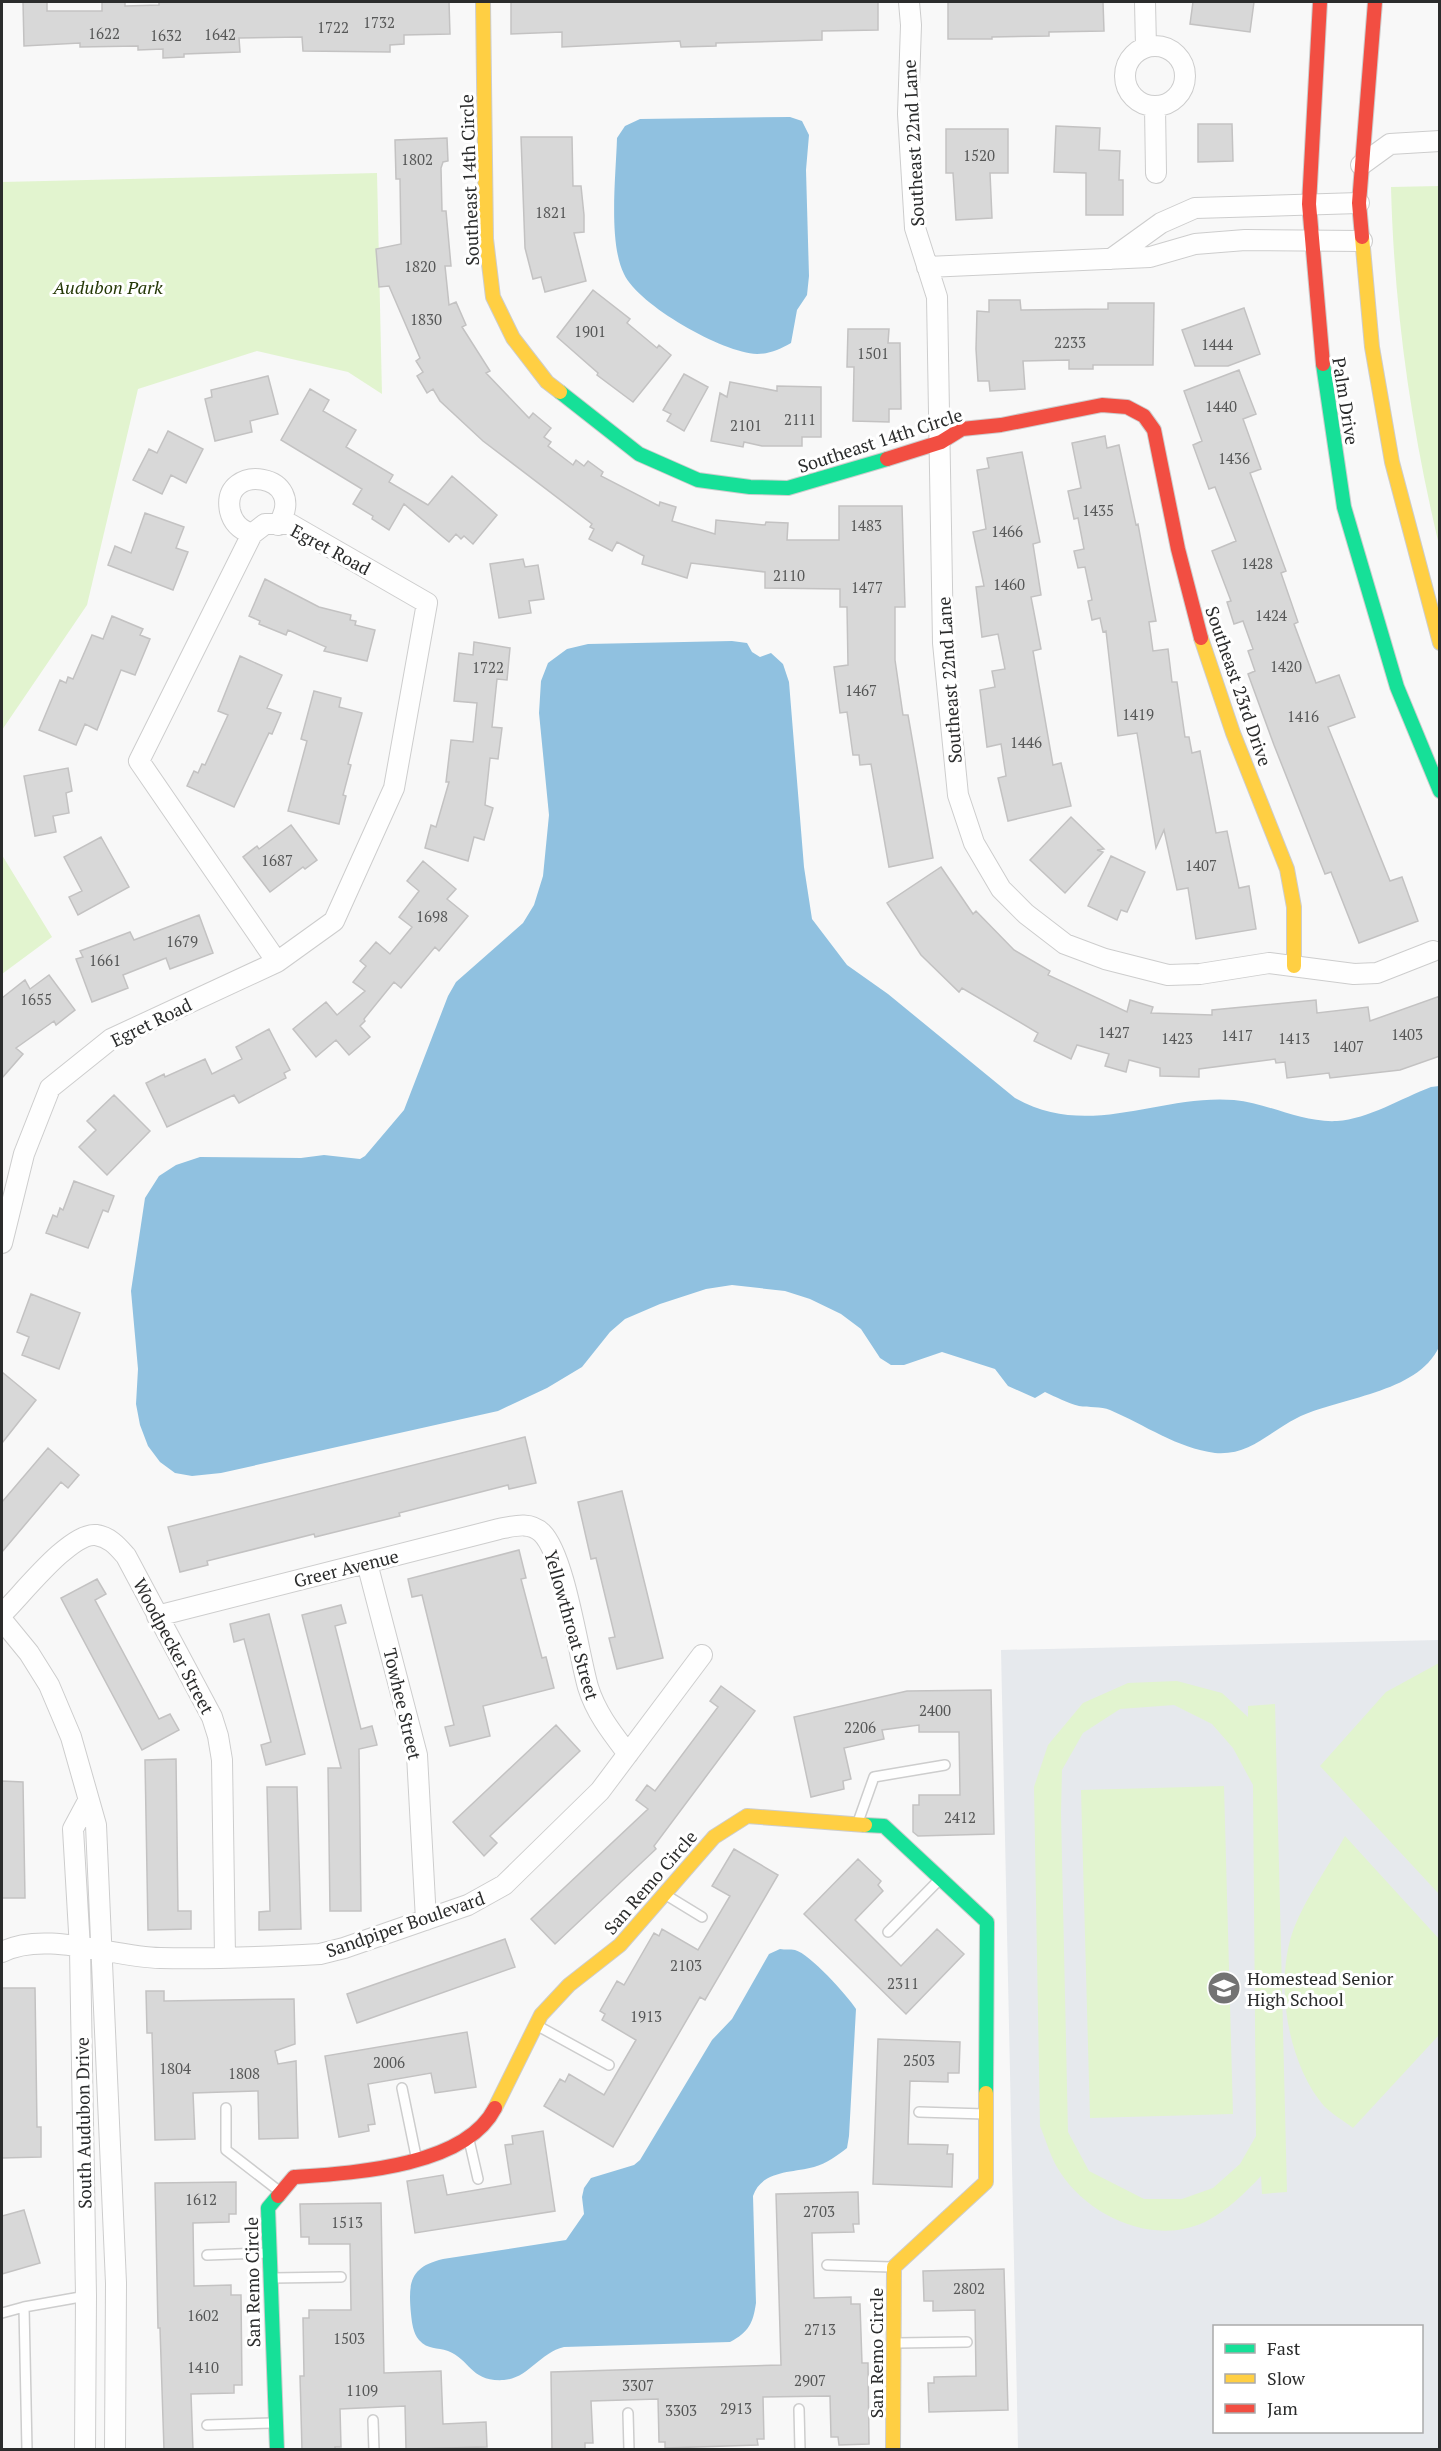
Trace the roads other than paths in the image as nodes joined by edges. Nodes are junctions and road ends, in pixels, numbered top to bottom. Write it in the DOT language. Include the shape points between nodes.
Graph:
graph roads {
  1 [pos="483,2"];
  2 [pos="909,2"];
  3 [pos="1145,2"];
  4 [pos="1320,2"];
  5 [pos="1375,2"];
  6 [pos="1146,47"];
  7 [pos="1155,107"];
  8 [pos="1365,120"];
  9 [pos="1440,141"];
  10 [pos="1401,142"];
  11 [pos="1361,165"];
  12 [pos="1156,173"];
  13 [pos="1359,203"];
  14 [pos="1309,204"];
  15 [pos="1311,241"];
  16 [pos="1362,241"];
  17 [pos="1111,259"];
  18 [pos="927,267"];
  19 [pos="1144,417"];
  20 [pos="940,442"];
  21 [pos="278,525"];
  22 [pos="252,534"];
  23 [pos="1440,643"];
  24 [pos="1440,790"];
  25 [pos="1433,951"];
  26 [pos="277,962"];
  27 [pos="1294,966"];
  28 [pos="2,1243"];
  29 [pos="534,1527"];
  30 [pos="367,1563"];
  31 [pos="2,1614"];
  32 [pos="157,1616"];
  33 [pos="2,1620"];
  34 [pos="702,1655"];
  35 [pos="628,1754"];
  36 [pos="945,1765"];
  37 [pos="88,1801"];
  38 [pos="858,1824"];
  39 [pos="940,1879"];
  40 [pos="664,1894"];
  41 [pos="702,1917"];
  42 [pos="426,1920"];
  43 [pos="888,1932"];
  44 [pos="80,1949"];
  45 [pos="2,1952"];
  46 [pos="103,1953"];
  47 [pos="225,1956"];
  48 [pos="536,2025"];
  49 [pos="609,2065"];
  50 [pos="402,2088"];
  51 [pos="226,2108"];
  52 [pos="919,2112"];
  53 [pos="986,2114"];
  54 [pos="468,2135"];
  55 [pos="417,2159"];
  56 [pos="478,2179"];
  57 [pos="281,2192"];
  58 [pos="269,2253"];
  59 [pos="207,2255"];
  60 [pos="827,2265"];
  61 [pos="894,2267"];
  62 [pos="341,2277"];
  63 [pos="270,2278"];
  64 [pos="86,2296"];
  65 [pos="24,2307"];
  66 [pos="2,2313"];
  67 [pos="967,2342"];
  68 [pos="895,2343"];
  69 [pos="799,2409"];
  70 [pos="628,2413"];
  71 [pos="373,2420"];
  72 [pos="274,2423"];
  73 [pos="207,2425"];
  74 [pos="27,2450"];
  75 [pos="85,2450"];
  76 [pos="115,2450"];
  77 [pos="277,2450"];
  78 [pos="374,2450"];
  79 [pos="629,2450"];
  80 [pos="800,2450"];
  81 [pos="893,2450"];
  1 -- 20 [label="street, Southeast 14th Circle" via="486,239 493,297 513,338 547,382 639,454 698,480 750,488 788,488"];
  2 -- 18 [label="street, Southeast 22nd Lane" via="908,114 915,228"];
  3 -- 6 [label="street"];
  4 -- 14 [label="street, Palm Drive"];
  5 -- 8 [label="street, Palm Drive"];
  6 -- 7 [label="street" via="1130,58 1126,86 1137,101"];
  6 -- 7 [label="street" via="1166,48 1182,62 1185,72 1185,82 1174,100"];
  7 -- 12 [label="street"];
  8 -- 10 [label="street"];
  8 -- 11 [label="street, Palm Drive"];
  9 -- 10 [label="street"];
  10 -- 11 [label="street" via="1390,144"];
  11 -- 13 [label="street, Palm Drive"];
  13 -- 14 [label="street"];
  13 -- 16 [label="street, Palm Drive"];
  14 -- 15 [label="street, Palm Drive"];
  14 -- 17 [label="street" via="1195,208 1161,223"];
  15 -- 16 [label="street"];
  15 -- 17 [label="street" via="1196,243 1150,256"];
  15 -- 24 [label="street, Palm Drive" via="1319,339 1344,507 1397,687"];
  16 -- 23 [label="street, Palm Drive" via="1372,347 1392,462"];
  17 -- 18 [label="street"];
  18 -- 20 [label="street, Southeast 22nd Lane" via="937,297"];
  19 -- 20 [label="street, Southeast 14th Circle" via="1127,407 1102,405 962,429"];
  19 -- 27 [label="street, Southeast 23rd Drive" via="1155,430 1178,549 1201,637 1233,733 1287,868 1294,907"];
  20 -- 27 [label="street, Southeast 22nd Lane" via="943,643 958,795 974,843 1001,890 1065,944 1105,959 1168,975 1269,963"];
  21 -- 22 [label="street, Egret Road" via="265,524"];
  21 -- 22 [label="street" via="285,508 280,491 266,479 248,479 234,490 230,508 237,525"];
  21 -- 26 [label="street, Egret Road" via="290,524 427,603 394,788 334,921"];
  22 -- 26 [label="street" via="139,761"];
  25 -- 27 [label="street, Southeast 22nd Lane" via="1377,972 1354,974"];
  26 -- 28 [label="street, Egret Road" via="111,1039 50,1088 24,1154"];
  29 -- 30 [label="street, Greer Avenue" via="499,1529"];
  29 -- 35 [label="street, Yellowthroat Street" via="543,1534 557,1560 588,1688 598,1713"];
  30 -- 32 [label="street, Greer Avenue"];
  30 -- 42 [label="street, Towhee Street" via="417,1755"];
  31 -- 32 [label="street, Woodpecker Street" via="73,1543 95,1535 117,1545 126,1556"];
  32 -- 47 [label="street, Woodpecker Street" via="202,1696 218,1736"];
  33 -- 37 [label="street, South Audubon Drive" via="49,1685 71,1737"];
  34 -- 35 [label="street, Sandpiper Boulevard"];
  35 -- 42 [label="street, Sandpiper Boulevard" via="600,1791 504,1885 482,1899"];
  36 -- 38 [label="lane" via="874,1777"];
  37 -- 44 [label="street, South Audubon Drive" via="73,1829"];
  37 -- 46 [label="street, South Audubon Drive" via="96,1826"];
  38 -- 39 [label="street, San Remo Circle" via="884,1826"];
  38 -- 40 [label="street, San Remo Circle" via="747,1816 714,1837"];
  39 -- 43 [label="lane"];
  39 -- 53 [label="street, San Remo Circle" via="987,1922"];
  40 -- 41 [label="lane"];
  40 -- 48 [label="street, San Remo Circle" via="620,1945 569,1985"];
  42 -- 47 [label="street, Sandpiper Boulevard" via="320,1954"];
  44 -- 45 [label="street, Sandpiper Boulevard" via="35,1944"];
  44 -- 46 [label="street, Sandpiper Boulevard"];
  44 -- 64 [label="street, South Audubon Drive"];
  46 -- 47 [label="street, Sandpiper Boulevard" via="159,1958"];
  46 -- 76 [label="street, South Audubon Drive" via="116,2283"];
  48 -- 49 [label="lane"];
  48 -- 54 [label="street, San Remo Circle" via="489,2119"];
  50 -- 55 [label="lane"];
  51 -- 57 [label="lane" via="226,2150"];
  52 -- 53 [label="lane"];
  53 -- 61 [label="street, San Remo Circle" via="986,2182"];
  54 -- 55 [label="street, San Remo Circle" via="447,2151"];
  54 -- 56 [label="lane"];
  55 -- 57 [label="street, San Remo Circle" via="355,2173 294,2177"];
  57 -- 58 [label="street, San Remo Circle" via="268,2208"];
  58 -- 59 [label="lane"];
  58 -- 63 [label="street, San Remo Circle"];
  60 -- 61 [label="lane"];
  61 -- 68 [label="street, San Remo Circle"];
  62 -- 63 [label="lane"];
  63 -- 72 [label="street, San Remo Circle"];
  64 -- 65 [label="lane"];
  64 -- 75 [label="street, South Audubon Drive"];
  65 -- 66 [label="lane"];
  65 -- 74 [label="lane"];
  67 -- 68 [label="lane"];
  68 -- 81 [label="street, San Remo Circle"];
  69 -- 80 [label="lane"];
  70 -- 79 [label="lane"];
  71 -- 78 [label="lane"];
  72 -- 73 [label="lane"];
  72 -- 77 [label="street, San Remo Circle"];
}
